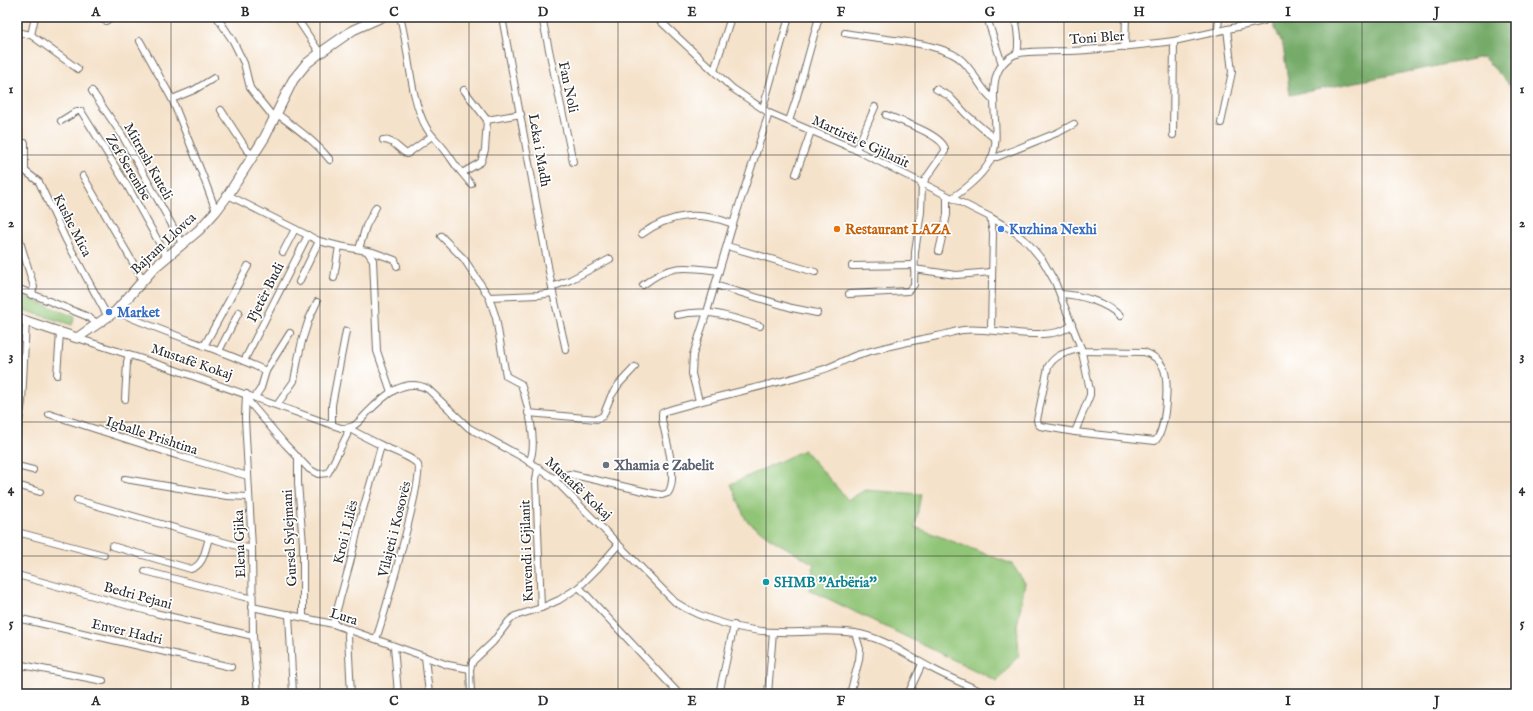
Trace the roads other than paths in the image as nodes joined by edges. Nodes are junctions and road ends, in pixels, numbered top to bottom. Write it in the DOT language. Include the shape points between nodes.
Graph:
graph roads {
  1 [pos="35,17"];
  2 [pos="98,17"];
  3 [pos="112,17"];
  4 [pos="217,17"];
  5 [pos="296,17"];
  6 [pos="382,17"];
  7 [pos="400,17"];
  8 [pos="502,17"];
  9 [pos="542,17"];
  10 [pos="656,17"];
  11 [pos="731,17"];
  12 [pos="789,17"];
  13 [pos="819,17"];
  14 [pos="1015,17"];
  15 [pos="1126,17"];
  16 [pos="1219,17"];
  17 [pos="1266,17"];
  18 [pos="989,24"];
  19 [pos="1227,29"];
  20 [pos="1218,31"];
  21 [pos="17,32"];
  22 [pos="846,33"];
  23 [pos="31,35"];
  24 [pos="140,40"];
  25 [pos="1174,40"];
  26 [pos="1125,47"];
  27 [pos="320,52"];
  28 [pos="1017,54"];
  29 [pos="1002,64"];
  30 [pos="78,69"];
  31 [pos="714,71"];
  32 [pos="214,78"];
  33 [pos="936,89"];
  34 [pos="464,90"];
  35 [pos="92,91"];
  36 [pos="172,99"];
  37 [pos="994,100"];
  38 [pos="875,107"];
  39 [pos="763,108"];
  40 [pos="221,110"];
  41 [pos="770,113"];
  42 [pos="521,114"];
  43 [pos="886,115"];
  44 [pos="275,116"];
  45 [pos="487,120"];
  46 [pos="61,121"];
  47 [pos="788,121"];
  48 [pos="1222,123"];
  49 [pos="1074,124"];
  50 [pos="811,131"];
  51 [pos="1173,135"];
  52 [pos="432,136"];
  53 [pos="996,139"];
  54 [pos="383,140"];
  55 [pos="25,143"];
  56 [pos="856,150"];
  57 [pos="253,155"];
  58 [pos="992,157"];
  59 [pos="330,160"];
  60 [pos="573,162"];
  61 [pos="462,173"];
  62 [pos="796,174"];
  63 [pos="83,176"];
  64 [pos="471,184"];
  65 [pos="922,184"];
  66 [pos="228,195"];
  67 [pos="950,197"];
  68 [pos="376,207"];
  69 [pos="216,211"];
  70 [pos="990,216"];
  71 [pos="732,224"];
  72 [pos="295,229"];
  73 [pos="17,232"];
  74 [pos="642,234"];
  75 [pos="308,235"];
  76 [pos="441,236"];
  77 [pos="320,241"];
  78 [pos="183,245"];
  79 [pos="339,246"];
  80 [pos="727,246"];
  81 [pos="359,249"];
  82 [pos="368,251"];
  83 [pos="939,251"];
  84 [pos="283,252"];
  85 [pos="167,257"];
  86 [pos="610,259"];
  87 [pos="248,266"];
  88 [pos="397,266"];
  89 [pos="852,266"];
  90 [pos="914,267"];
  91 [pos="719,271"];
  92 [pos="815,272"];
  93 [pos="992,272"];
  94 [pos="334,278"];
  95 [pos="143,280"];
  96 [pos="299,282"];
  97 [pos="715,285"];
  98 [pos="643,286"];
  99 [pos="17,288"];
  100 [pos="553,290"];
  101 [pos="31,294"];
  102 [pos="849,294"];
  103 [pos="1061,294"];
  104 [pos="489,297"];
  105 [pos="317,302"];
  106 [pos="116,310"];
  107 [pos="239,312"];
  108 [pos="707,312"];
  109 [pos="817,313"];
  110 [pos="677,315"];
  111 [pos="1120,316"];
  112 [pos="108,317"];
  113 [pos="17,318"];
  114 [pos="26,321"];
  115 [pos="99,324"];
  116 [pos="1072,324"];
  117 [pos="760,326"];
  118 [pos="346,330"];
  119 [pos="991,330"];
  120 [pos="60,333"];
  121 [pos="290,333"];
  122 [pos="77,338"];
  123 [pos="204,346"];
  124 [pos="566,350"];
  125 [pos="1082,350"];
  126 [pos="219,351"];
  127 [pos="129,354"];
  128 [pos="244,361"];
  129 [pos="635,367"];
  130 [pos="266,371"];
  131 [pos="57,375"];
  132 [pos="391,392"];
  133 [pos="246,394"];
  134 [pos="255,397"];
  135 [pos="125,399"];
  136 [pos="699,401"];
  137 [pos="277,405"];
  138 [pos="49,414"];
  139 [pos="528,414"];
  140 [pos="332,425"];
  141 [pos="348,428"];
  142 [pos="1075,432"];
  143 [pos="17,434"];
  144 [pos="381,446"];
  145 [pos="298,458"];
  146 [pos="529,462"];
  147 [pos="17,466"];
  148 [pos="538,467"];
  149 [pos="33,470"];
  150 [pos="248,476"];
  151 [pos="553,478"];
  152 [pos="125,479"];
  153 [pos="17,485"];
  154 [pos="40,492"];
  155 [pos="249,497"];
  156 [pos="77,500"];
  157 [pos="17,532"];
  158 [pos="209,538"];
  159 [pos="618,544"];
  160 [pos="112,546"];
  161 [pos="252,548"];
  162 [pos="104,556"];
  163 [pos="145,571"];
  164 [pos="17,575"];
  165 [pos="579,587"];
  166 [pos="252,598"];
  167 [pos="252,607"];
  168 [pos="542,608"];
  169 [pos="288,614"];
  170 [pos="303,617"];
  171 [pos="17,618"];
  172 [pos="333,624"];
  173 [pos="734,625"];
  174 [pos="349,629"];
  175 [pos="773,632"];
  176 [pos="855,633"];
  177 [pos="253,636"];
  178 [pos="376,639"];
  179 [pos="394,646"];
  180 [pos="426,657"];
  181 [pos="17,664"];
  182 [pos="922,664"];
  183 [pos="231,667"];
  184 [pos="470,669"];
  185 [pos="103,681"];
  186 [pos="258,694"];
  187 [pos="293,694"];
  188 [pos="351,694"];
  189 [pos="398,694"];
  190 [pos="429,694"];
  191 [pos="471,694"];
  192 [pos="679,694"];
  193 [pos="719,694"];
  194 [pos="768,694"];
  195 [pos="850,694"];
  196 [pos="908,694"];
  197 [pos="986,694"];
  1 -- 23 [label="street"];
  2 -- 3 [label="street" via="106,21"];
  4 -- 44 [label="street" via="244,63 250,88"];
  5 -- 27 [label="street"];
  6 -- 27 [label="street, Bajram Llovca" via="353,30"];
  7 -- 52 [label="street" via="414,92"];
  8 -- 42 [label="street, Leka i Madh"];
  9 -- 60 [label="street, Fan Noli"];
  10 -- 31 [label="street, Martirët e Gjilanit"];
  11 -- 31 [label="street"];
  12 -- 39 [label="street"];
  13 -- 47 [label="street"];
  14 -- 28 [label="street"];
  15 -- 26 [label="street"];
  16 -- 20 [label="street"];
  17 -- 19 [label="street, Toni Bler" via="1264,21"];
  18 -- 29 [label="street"];
  19 -- 20 [label="street, Toni Bler"];
  19 -- 48 [label="street" via="1232,72"];
  20 -- 25 [label="street, Toni Bler"];
  21 -- 23 [label="street"];
  22 -- 37 [label="street" via="909,42 950,52 969,68"];
  23 -- 30 [label="street"];
  24 -- 36 [label="street"];
  25 -- 26 [label="street, Toni Bler"];
  25 -- 51 [label="street"];
  26 -- 28 [label="street, Toni Bler"];
  27 -- 44 [label="street, Bajram Llovca" via="293,80"];
  28 -- 29 [label="street, Toni Bler"];
  29 -- 37 [label="street" via="995,79"];
  31 -- 39 [label="street, Martirët e Gjilanit" via="732,88"];
  32 -- 36 [label="street"];
  33 -- 53 [label="street" via="949,96"];
  34 -- 45 [label="street"];
  35 -- 78 [label="street, Mitrush Kuteli" via="122,135"];
  36 -- 69 [label="street"];
  37 -- 53 [label="street"];
  38 -- 56 [label="street"];
  39 -- 41 [label="street, Martirët e Gjilanit"];
  40 -- 57 [label="street"];
  41 -- 47 [label="street, Martirët e Gjilanit"];
  41 -- 71 [label="street"];
  42 -- 45 [label="street"];
  42 -- 100 [label="street, Leka i Madh"];
  43 -- 65 [label="street" via="937,138 946,147"];
  44 -- 57 [label="street, Bajram Llovca"];
  44 -- 59 [label="street" via="308,137"];
  45 -- 61 [label="street" via="482,162"];
  46 -- 85 [label="street, Zef Serembe" via="81,111"];
  47 -- 50 [label="street, Martirët e Gjilanit"];
  49 -- 58 [label="street"];
  50 -- 56 [label="street, Martirët e Gjilanit"];
  50 -- 62 [label="street"];
  52 -- 54 [label="street" via="406,154 394,144"];
  52 -- 61 [label="street"];
  53 -- 58 [label="street"];
  55 -- 112 [label="street, Kushe Mica" via="25,171 39,182 66,240"];
  56 -- 65 [label="street, Martirët e Gjilanit"];
  57 -- 66 [label="street, Bajram Llovca"];
  58 -- 67 [label="street" via="971,184"];
  61 -- 64 [label="street"];
  63 -- 95 [label="street"];
  65 -- 67 [label="street, Martirët e Gjilanit"];
  65 -- 90 [label="street"];
  66 -- 69 [label="street, Bajram Llovca"];
  66 -- 72 [label="street"];
  67 -- 70 [label="street, Martirët e Gjilanit"];
  67 -- 83 [label="street"];
  68 -- 81 [label="street" via="366,226"];
  69 -- 78 [label="street, Bajram Llovca"];
  70 -- 93 [label="street" via="993,233"];
  70 -- 103 [label="street, Martirët e Gjilanit" via="1028,243 1043,261"];
  71 -- 74 [label="street" via="702,216 683,216 667,220"];
  71 -- 80 [label="street"];
  72 -- 75 [label="street"];
  72 -- 84 [label="street"];
  73 -- 101 [label="street" via="34,287"];
  75 -- 77 [label="street"];
  75 -- 128 [label="street, Pjetër Budi"];
  76 -- 104 [label="street" via="464,259"];
  77 -- 79 [label="street"];
  77 -- 96 [label="street"];
  78 -- 85 [label="street, Bajram Llovca"];
  79 -- 81 [label="street"];
  79 -- 94 [label="street"];
  80 -- 91 [label="street"];
  80 -- 92 [label="street"];
  81 -- 82 [label="street"];
  82 -- 88 [label="street" via="394,260"];
  82 -- 132 [label="street" via="374,260 377,351"];
  85 -- 95 [label="street, Bajram Llovca"];
  86 -- 100 [label="street"];
  87 -- 123 [label="street"];
  89 -- 90 [label="street"];
  90 -- 93 [label="street" via="956,275"];
  90 -- 102 [label="street" via="914,285 908,291"];
  91 -- 97 [label="street"];
  91 -- 98 [label="street" via="671,268"];
  93 -- 119 [label="street"];
  95 -- 106 [label="street, Bajram Llovca"];
  97 -- 108 [label="street"];
  97 -- 109 [label="street"];
  99 -- 101 [label="street"];
  100 -- 104 [label="street"];
  100 -- 124 [label="street, Leka i Madh"];
  101 -- 115 [label="street" via="80,313"];
  103 -- 111 [label="street" via="1086,298 1110,308"];
  103 -- 116 [label="street, Martirët e Gjilanit"];
  104 -- 139 [label="street" via="496,318 506,376 521,384"];
  105 -- 137 [label="street" via="302,341 294,381"];
  106 -- 112 [label="street, Bajram Llovca"];
  106 -- 123 [label="street, Mustafë Kokaj"];
  107 -- 126 [label="street, Mustafë Kokaj"];
  108 -- 110 [label="street"];
  108 -- 117 [label="street"];
  108 -- 136 [label="street" via="693,355 692,374"];
  112 -- 115 [label="street, Bajram Llovca"];
  113 -- 114 [label="street, Mustafë Kokaj"];
  114 -- 120 [label="street, Mustafë Kokaj"];
  114 -- 143 [label="street" via="22,402"];
  115 -- 122 [label="street, Bajram Llovca"];
  116 -- 119 [label="street" via="1067,329 1040,334"];
  116 -- 125 [label="street, Martirët e Gjilanit"];
  118 -- 140 [label="street" via="332,405"];
  119 -- 136 [label="street" via="963,330 883,348 819,371"];
  120 -- 122 [label="street, Mustafë Kokaj"];
  120 -- 131 [label="street"];
  121 -- 130 [label="street"];
  122 -- 127 [label="street, Mustafë Kokaj"];
  123 -- 126 [label="street, Mustafë Kokaj"];
  125 -- 142 [label="street, Martirët e Gjilanit" via="1090,395"];
  125 -- 142 [label="street" via="1056,356 1051,361 1037,420 1040,426"];
  125 -- 142 [label="street" via="1144,352 1158,359 1164,368 1166,379 1164,420 1154,441"];
  126 -- 128 [label="street, Mustafë Kokaj"];
  127 -- 133 [label="street, Mustafë Kokaj"];
  127 -- 135 [label="street, Mustafë Kokaj"];
  128 -- 130 [label="street, Mustafë Kokaj"];
  129 -- 139 [label="street" via="611,396 603,416 597,419"];
  130 -- 134 [label="street" via="261,388"];
  132 -- 141 [label="street, Mustafë Kokaj" via="355,425"];
  132 -- 146 [label="street, Mustafë Kokaj" via="409,385 428,388 468,428"];
  133 -- 134 [label="street, Mustafë Kokaj"];
  133 -- 145 [label="street, Mustafë Kokaj" via="250,403"];
  133 -- 150 [label="street, Elena Gjika"];
  134 -- 137 [label="street, Mustafë Kokaj"];
  136 -- 151 [label="street" via="662,413 672,477 668,493 652,494 570,474"];
  137 -- 140 [label="street, Mustafë Kokaj"];
  138 -- 150 [label="street, Igballe Prishtina"];
  139 -- 146 [label="street" via="534,448"];
  140 -- 141 [label="street, Mustafë Kokaj"];
  141 -- 144 [label="street, Mustafë Kokaj"];
  141 -- 145 [label="street, Mustafë Kokaj" via="328,473 313,472"];
  144 -- 172 [label="street, Kroi i Lilës"];
  144 -- 178 [label="street, Vilajeti i Kosovës" via="410,459 418,464 419,469 412,512 386,612"];
  145 -- 170 [label="street, Gursel Sylejmani" via="303,544"];
  146 -- 148 [label="street, Mustafë Kokaj"];
  147 -- 149 [label="street"];
  148 -- 151 [label="street, Mustafë Kokaj"];
  148 -- 168 [label="street, Kuvendi i Gjilanit" via="536,480"];
  150 -- 155 [label="street, Elena Gjika"];
  151 -- 159 [label="street, Mustafë Kokaj"];
  152 -- 155 [label="street" via="227,496"];
  153 -- 154 [label="street"];
  155 -- 161 [label="street, Elena Gjika"];
  156 -- 158 [label="street"];
  157 -- 162 [label="street"];
  158 -- 160 [label="street" via="201,564 191,569"];
  158 -- 161 [label="street"];
  159 -- 165 [label="street"];
  159 -- 173 [label="street, Mustafë Kokaj" via="674,602 684,609"];
  161 -- 166 [label="street, Elena Gjika"];
  163 -- 166 [label="street"];
  164 -- 177 [label="street, Bedri Pejani" via="155,613"];
  165 -- 168 [label="street"];
  165 -- 192 [label="street"];
  166 -- 167 [label="street, Elena Gjika"];
  167 -- 169 [label="street, Lura"];
  167 -- 177 [label="street, Elena Gjika"];
  168 -- 184 [label="street, Kuvendi i Gjilanit" via="515,616 509,621 493,642 473,661"];
  169 -- 170 [label="street, Lura"];
  169 -- 187 [label="street"];
  170 -- 172 [label="street, Lura"];
  171 -- 183 [label="street, Enver Hadri"];
  172 -- 174 [label="street, Lura"];
  173 -- 175 [label="street, Mustafë Kokaj"];
  173 -- 193 [label="street"];
  174 -- 178 [label="street, Lura"];
  174 -- 188 [label="street"];
  175 -- 176 [label="street, Mustafë Kokaj"];
  175 -- 194 [label="street"];
  176 -- 182 [label="street, Mustafë Kokaj" via="884,642"];
  176 -- 195 [label="street" via="860,650"];
  177 -- 186 [label="street, Elena Gjika"];
  178 -- 179 [label="street, Lura"];
  179 -- 180 [label="street, Lura"];
  179 -- 189 [label="street"];
  180 -- 184 [label="street, Lura"];
  180 -- 190 [label="street"];
  181 -- 185 [label="street"];
  182 -- 196 [label="street"];
  182 -- 197 [label="street, Mustafë Kokaj"];
  184 -- 191 [label="street"];
}
